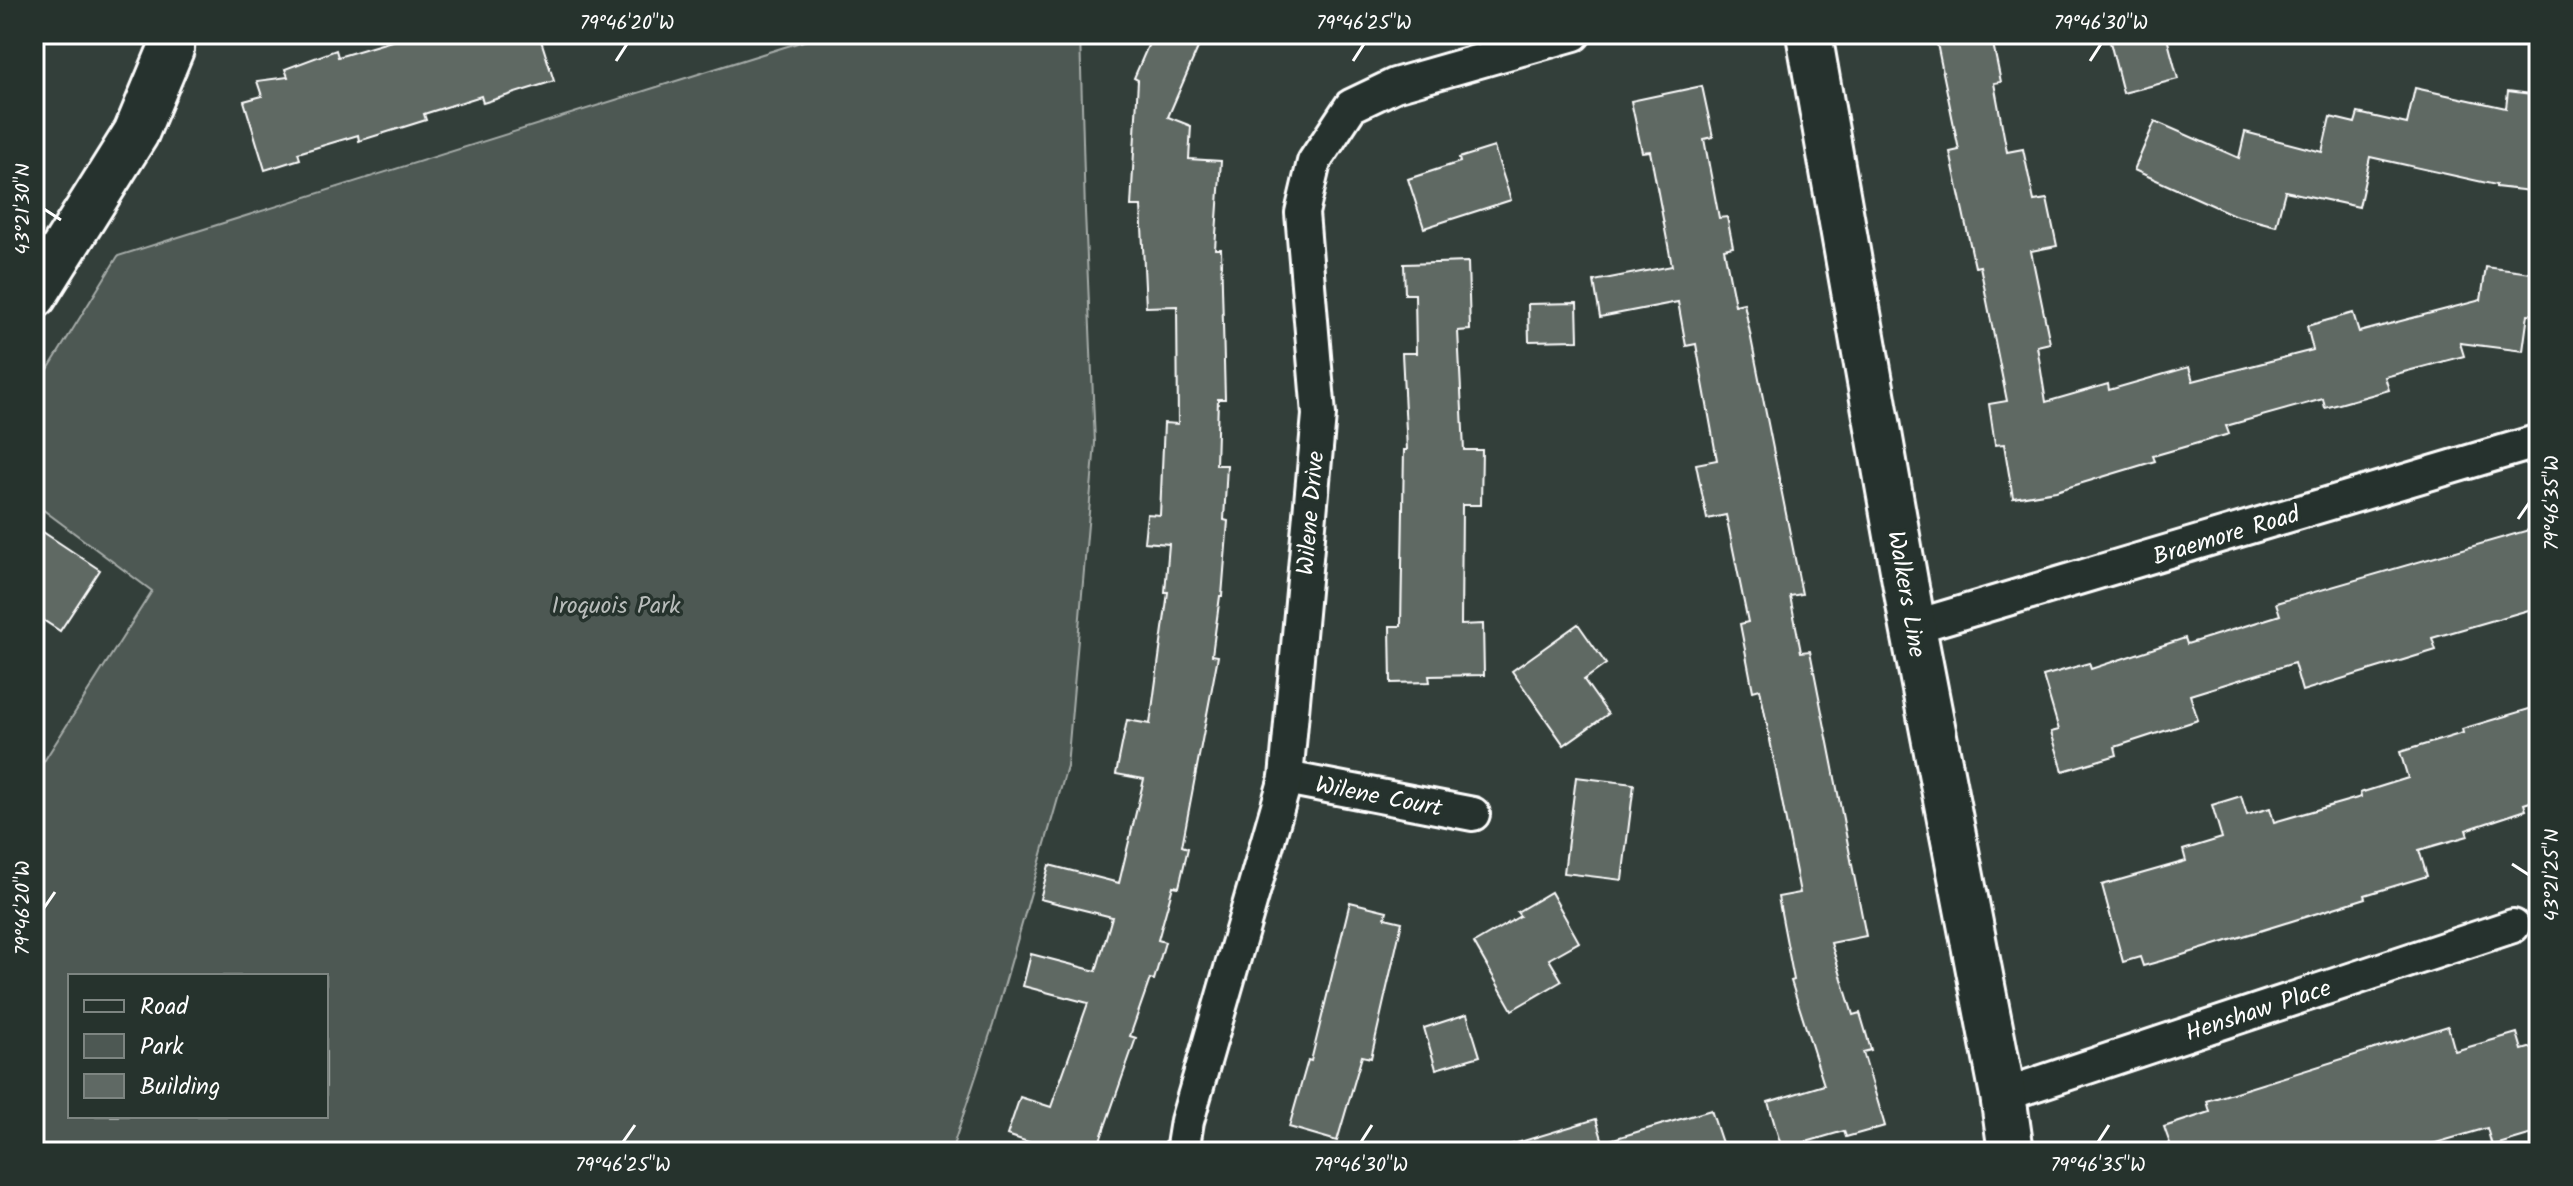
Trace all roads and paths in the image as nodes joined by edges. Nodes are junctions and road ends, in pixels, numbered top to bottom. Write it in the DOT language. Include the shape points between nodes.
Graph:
graph roads {
  1 [pos="172,34"];
  2 [pos="1574,34"];
  3 [pos="1809,34"];
  4 [pos="34,296"];
  5 [pos="2539,441"];
  6 [pos="1913,627"];
  7 [pos="1286,778"];
  8 [pos="1473,814"];
  9 [pos="2513,926"];
  10 [pos="2003,1095"];
  11 [pos="1182,1152"];
  12 [pos="2011,1152"];
  1 -- 4 [label="main road" via="171,49 136,133"];
  2 -- 7 [label="street, Wilene Drive" via="1395,85 1351,106 1314,162 1302,213 1319,415"];
  3 -- 6 [label="main road, Walkers Line"];
  5 -- 6 [label="street, Braemore Road"];
  6 -- 10 [label="main road, Walkers Line"];
  7 -- 8 [label="street, Wilene Court"];
  7 -- 11 [label="street, Wilene Drive"];
  9 -- 10 [label="street, Henshaw Place"];
  10 -- 12 [label="main road, Walkers Line"];
}
